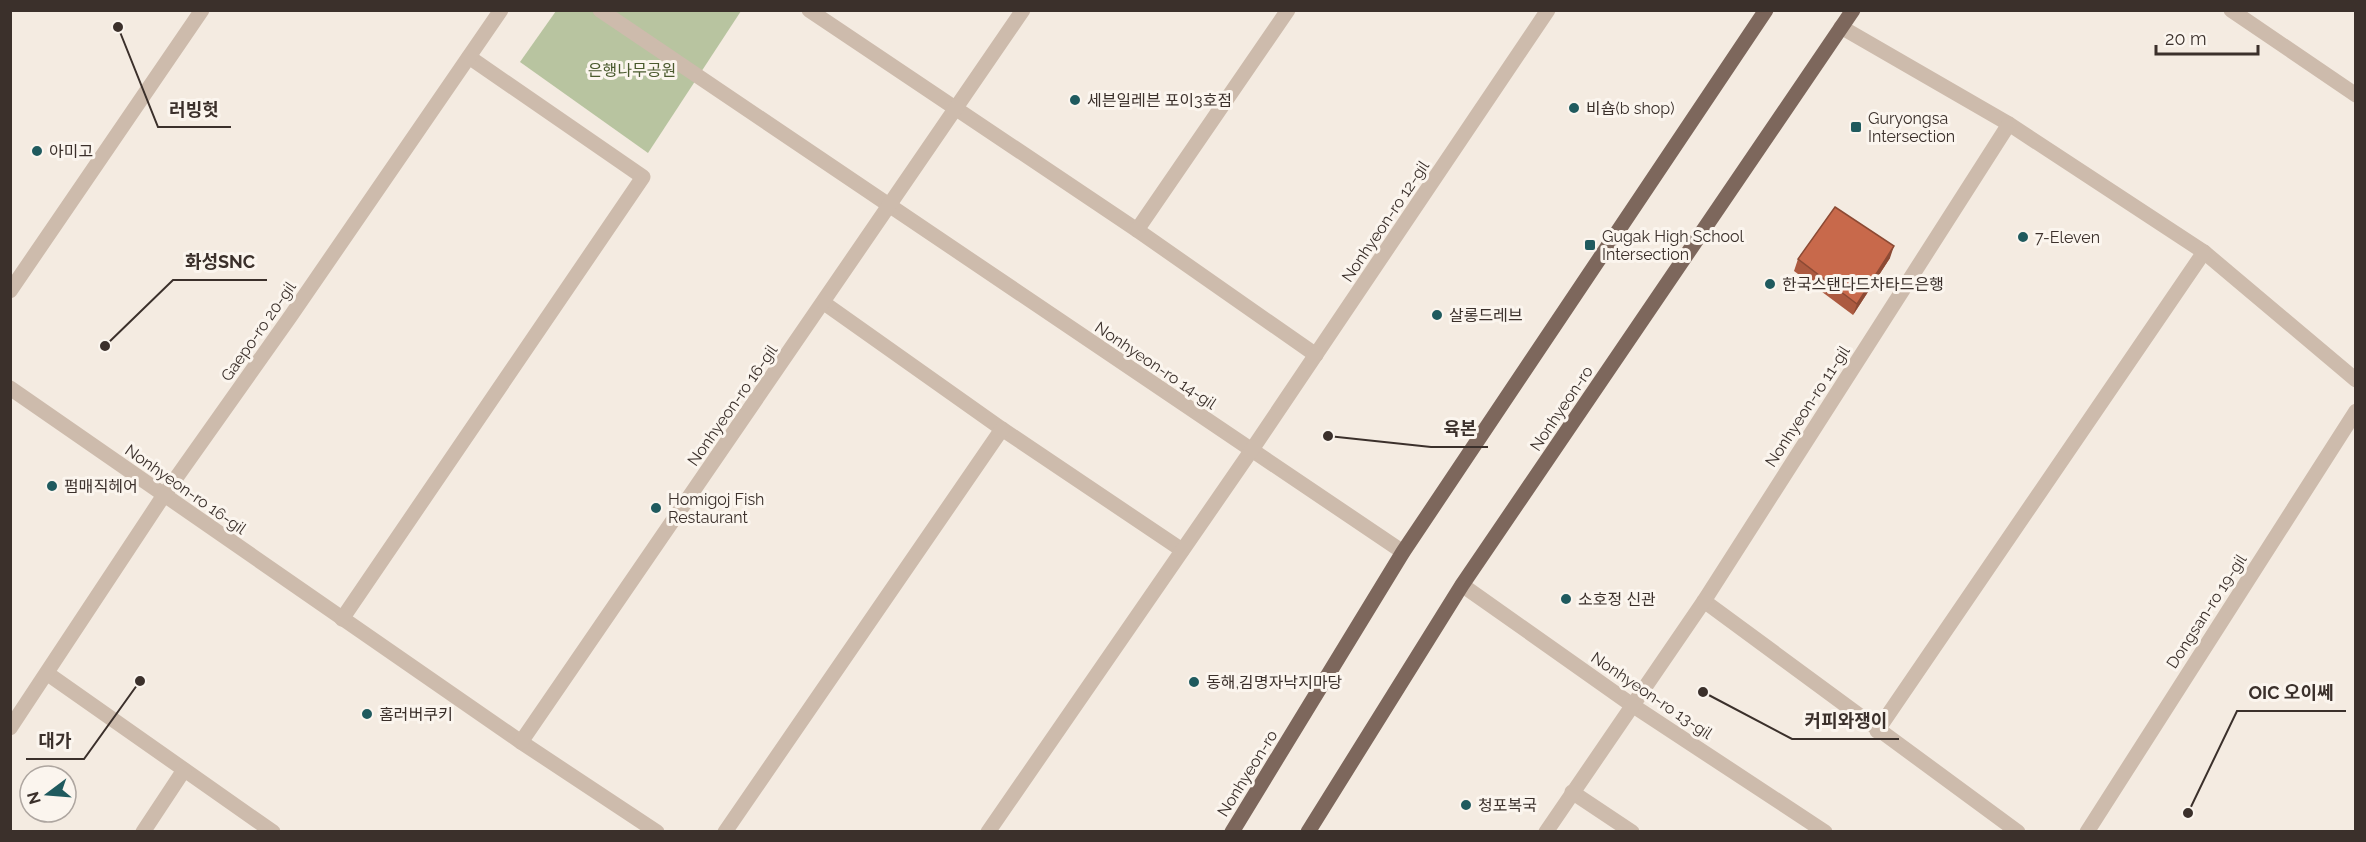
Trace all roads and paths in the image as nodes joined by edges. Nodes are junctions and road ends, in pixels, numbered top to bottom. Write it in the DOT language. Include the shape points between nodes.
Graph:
graph roads {
  1 [pos="202,10"];
  2 [pos="501,10"];
  3 [pos="600,10"];
  4 [pos="809,10"];
  5 [pos="1023,10"];
  6 [pos="1288,10"];
  7 [pos="1548,10"];
  8 [pos="1766,10"];
  9 [pos="1853,10"];
  10 [pos="2231,10"];
  11 [pos="1842,27"];
  12 [pos="469,57"];
  13 [pos="2355,95"];
  14 [pos="956,109"];
  15 [pos="2009,124"];
  16 [pos="889,206"];
  17 [pos="1137,230"];
  18 [pos="2204,252"];
  19 [pos="10,291"];
  20 [pos="824,303"];
  21 [pos="1316,355"];
  22 [pos="2355,380"];
  23 [pos="10,388"];
  24 [pos="2355,411"];
  25 [pos="1002,429"];
  26 [pos="1251,451"];
  27 [pos="164,495"];
  28 [pos="1182,550"];
  29 [pos="1403,552"];
  30 [pos="1462,585"];
  31 [pos="1704,601"];
  32 [pos="342,619"];
  33 [pos="48,674"];
  34 [pos="1632,705"];
  35 [pos="10,728"];
  36 [pos="1877,731"];
  37 [pos="521,742"];
  38 [pos="184,770"];
  39 [pos="1572,792"];
  40 [pos="143,831"];
  41 [pos="273,831"];
  42 [pos="657,831"];
  43 [pos="725,831"];
  44 [pos="988,831"];
  45 [pos="1232,831"];
  46 [pos="1308,831"];
  47 [pos="1546,831"];
  48 [pos="1632,831"];
  49 [pos="1825,831"];
  50 [pos="2018,831"];
  51 [pos="2087,831"];
  1 -- 19 [label="street"];
  2 -- 12 [label="street, Gaepo-ro 20-gil"];
  3 -- 16 [label="street, Nonhyeon-ro 14-gil"];
  4 -- 14 [label="street"];
  5 -- 14 [label="street"];
  6 -- 17 [label="street"];
  7 -- 21 [label="street, Nonhyeon-ro 12-gil"];
  8 -- 29 [label="main road, Nonhyeon-ro"];
  9 -- 11 [label="main road, Nonhyeon-ro"];
  10 -- 13 [label="street"];
  11 -- 15 [label="street"];
  11 -- 30 [label="main road, Nonhyeon-ro"];
  12 -- 27 [label="street, Gaepo-ro 20-gil"];
  12 -- 32 [label="street" via="643,177"];
  14 -- 16 [label="street"];
  14 -- 17 [label="street"];
  15 -- 18 [label="street"];
  15 -- 31 [label="street, Nonhyeon-ro 11-gil"];
  16 -- 20 [label="street, Nonhyeon-ro 16-gil"];
  16 -- 26 [label="street, Nonhyeon-ro 14-gil"];
  17 -- 21 [label="street"];
  18 -- 22 [label="street"];
  18 -- 36 [label="street"];
  20 -- 25 [label="street"];
  20 -- 37 [label="street, Nonhyeon-ro 16-gil"];
  21 -- 26 [label="street, Nonhyeon-ro 12-gil"];
  23 -- 27 [label="street, Nonhyeon-ro 16-gil"];
  24 -- 51 [label="street, Dongsan-ro 19-gil"];
  25 -- 28 [label="street"];
  25 -- 43 [label="street"];
  26 -- 28 [label="street"];
  26 -- 29 [label="street, Nonhyeon-ro 14-gil"];
  27 -- 32 [label="street, Nonhyeon-ro 16-gil"];
  27 -- 33 [label="street, Gaepo-ro 20-gil"];
  28 -- 44 [label="street"];
  29 -- 45 [label="main road, Nonhyeon-ro"];
  30 -- 34 [label="street, Nonhyeon-ro 13-gil"];
  30 -- 46 [label="main road, Nonhyeon-ro"];
  31 -- 34 [label="street, Nonhyeon-ro 11-gil"];
  31 -- 36 [label="street"];
  32 -- 37 [label="street, Nonhyeon-ro 16-gil"];
  33 -- 35 [label="street, Gaepo-ro 20-gil"];
  33 -- 38 [label="street"];
  34 -- 39 [label="street, Nonhyeon-ro 11-gil"];
  34 -- 49 [label="street, Nonhyeon-ro 13-gil"];
  36 -- 50 [label="street"];
  37 -- 42 [label="street, Nonhyeon-ro 16-gil"];
  38 -- 40 [label="street"];
  38 -- 41 [label="street"];
  39 -- 47 [label="street, Nonhyeon-ro 11-gil"];
  39 -- 48 [label="street"];
}
